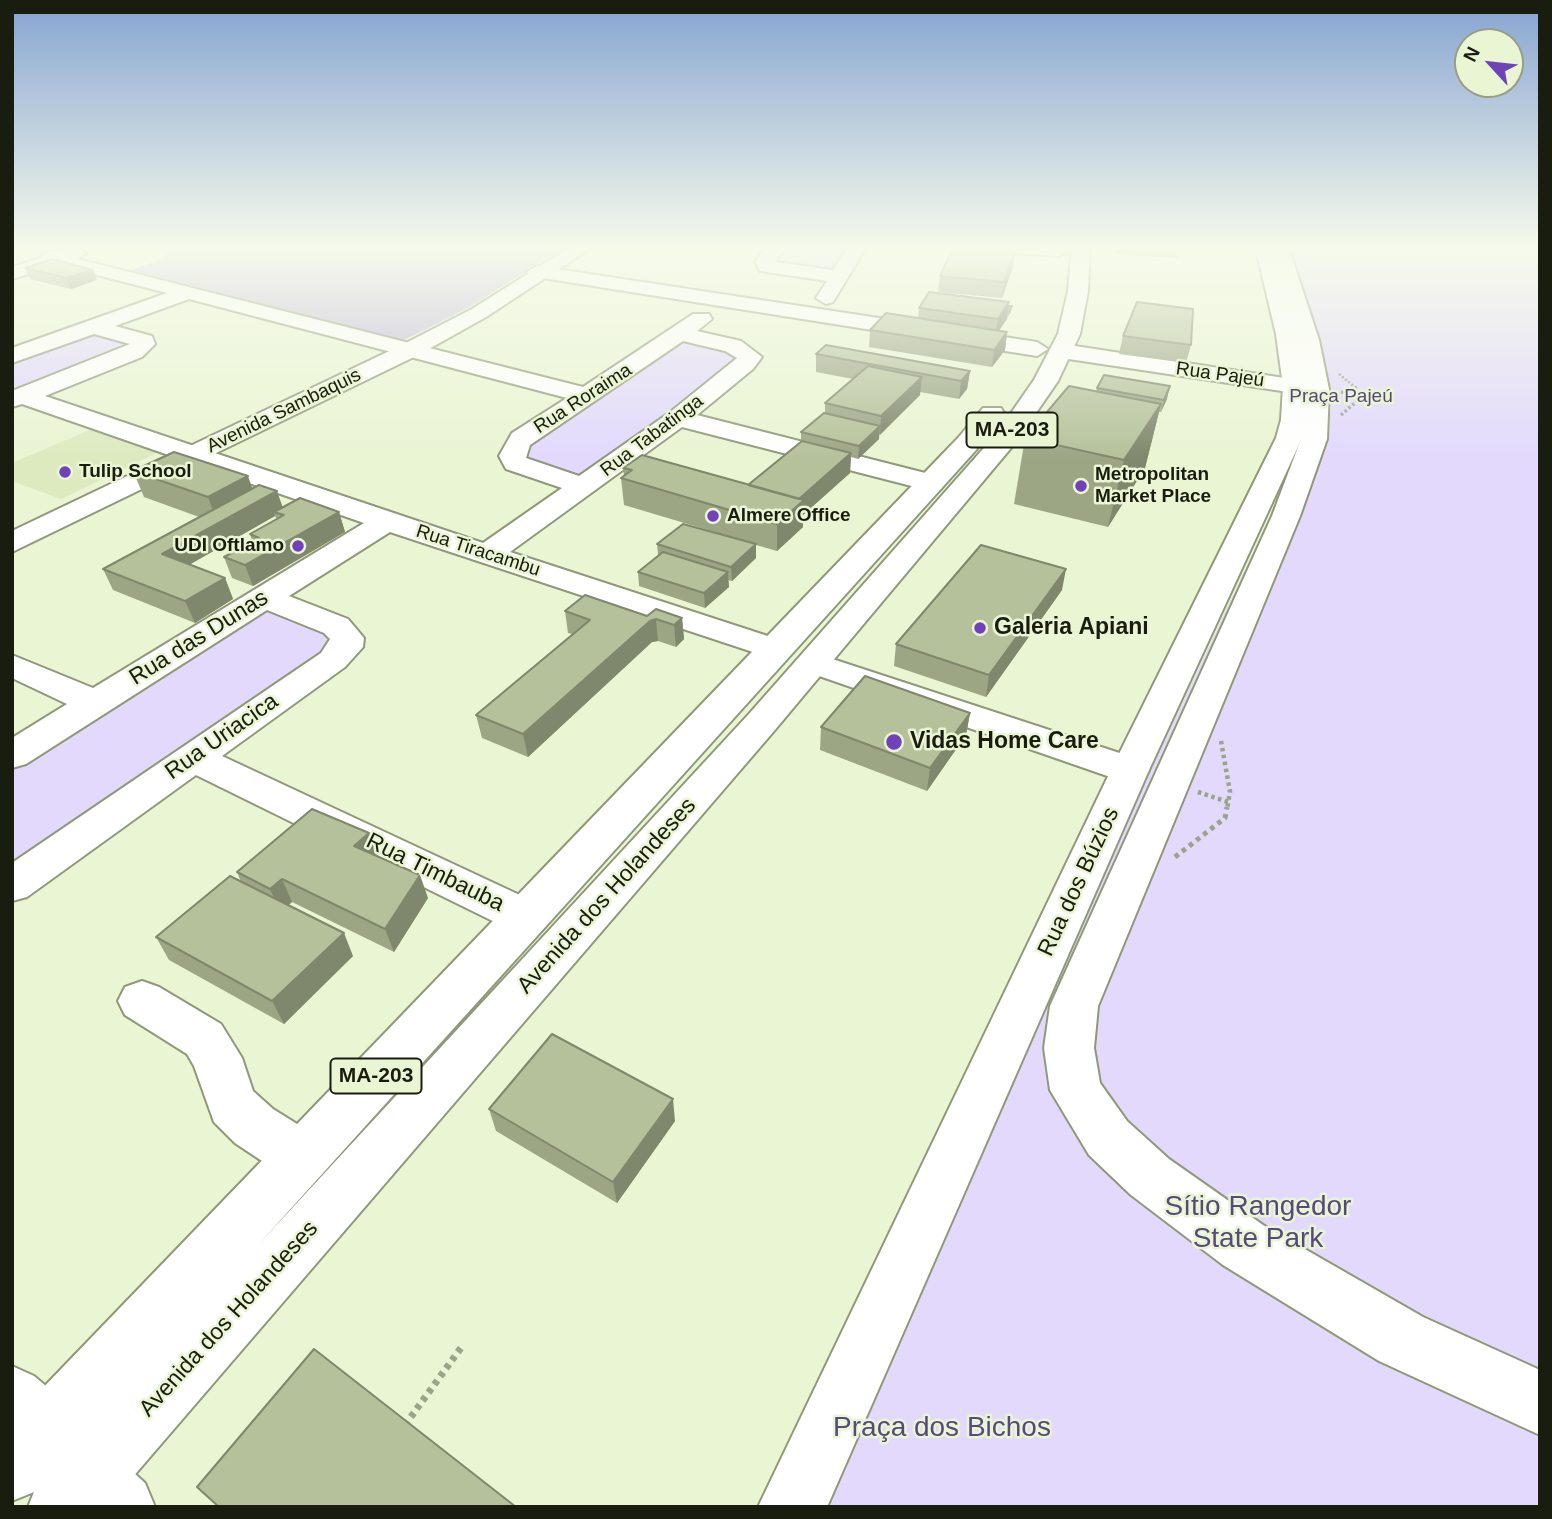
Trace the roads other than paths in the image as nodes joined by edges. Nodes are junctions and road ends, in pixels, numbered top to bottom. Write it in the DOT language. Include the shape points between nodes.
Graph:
graph roads {
  1 [pos="121,317"];
  2 [pos="280,317"];
  3 [pos="462,317"];
  4 [pos="704,317"];
  5 [pos="850,317"];
  6 [pos="1073,317"];
  7 [pos="1283,317"];
  8 [pos="1301,317"];
  9 [pos="93,327"];
  10 [pos="1050,328"];
  11 [pos="680,334"];
  12 [pos="406,349"];
  13 [pos="12,356"];
  14 [pos="1312,377"];
  15 [pos="589,396"];
  16 [pos="17,398"];
  17 [pos="678,418"];
  18 [pos="187,453"];
  19 [pos="931,483"];
  20 [pos="583,486"];
  21 [pos="387,521"];
  22 [pos="12,533"];
  23 [pos="12,543"];
  24 [pos="487,554"];
  25 [pos="264,597"];
  26 [pos="821,598"];
  27 [pos="774,649"];
  28 [pos="814,663"];
  29 [pos="12,665"];
  30 [pos="94,703"];
  31 [pos="771,712"];
  32 [pos="704,723"];
  33 [pos="12,755"];
  34 [pos="193,758"];
  35 [pos="1130,770"];
  36 [pos="650,848"];
  37 [pos="12,885"];
  38 [pos="525,916"];
  39 [pos="142,1001"];
  40 [pos="302,1157"];
  41 [pos="1540,1404"];
  42 [pos="57,1464"];
  43 [pos="792,1507"];
  1 -- 9 [label="street"];
  2 -- 12 [label="street"];
  3 -- 12 [label="street, Avenida Sambaquis"];
  4 -- 11 [label="street, Rua Roraima"];
  5 -- 10 [label="street, Rua Pajeú"];
  6 -- 10 [label="street, Avenida dos Holandeses / MA-203" via="1071,327"];
  7 -- 14 [label="street, Rua dos Búzios" via="1287,334"];
  8 -- 41 [label="street" via="1317,389 1314,439 1286,516 1074,1006 1069,1048 1076,1090 1108,1138 1150,1177 1243,1245 1401,1339"];
  9 -- 13 [label="street"];
  9 -- 16 [label="street" via="144,344"];
  10 -- 14 [label="street, Rua Pajeú"];
  10 -- 19 [label="street, Avenida dos Holandeses / MA-203" via="1010,390"];
  10 -- 28 [label="street, Avenida dos Holandeses / MA-203" via="1028,409"];
  11 -- 15 [label="street, Rua Roraima"];
  11 -- 17 [label="street, Rua Tabatinga" via="733,346 751,357"];
  12 -- 15 [label="street"];
  12 -- 18 [label="street, Avenida Sambaquis"];
  14 -- 35 [label="street, Rua dos Búzios" via="1281,458"];
  15 -- 20 [label="street, Rua Roraima" via="521,439 512,456 516,463"];
  16 -- 18 [label="street, Rua Tiracambu"];
  17 -- 19 [label="street"];
  17 -- 20 [label="street, Rua Tabatinga"];
  18 -- 21 [label="street, Rua Tiracambu"];
  18 -- 22 [label="street, Avenida Sambaquis"];
  18 -- 23 [label="street, Avenida Sambaquis"];
  19 -- 26 [label="street, Avenida dos Holandeses / MA-203"];
  20 -- 24 [label="street, Rua Tabatinga"];
  21 -- 24 [label="street, Rua Tiracambu"];
  21 -- 25 [label="street, Rua das Dunas"];
  24 -- 27 [label="street, Rua Tiracambu"];
  25 -- 30 [label="street, Rua das Dunas"];
  25 -- 34 [label="street, Rua Uriacica" via="336,626 347,638 346,647"];
  26 -- 27 [label="street, Avenida dos Holandeses / MA-203"];
  26 -- 31 [label="street" via="837,603 841,613 773,692"];
  27 -- 32 [label="street, Avenida dos Holandeses / MA-203"];
  28 -- 31 [label="street, Avenida dos Holandeses / MA-203"];
  28 -- 35 [label="street"];
  29 -- 30 [label="street"];
  30 -- 33 [label="street, Rua das Dunas"];
  31 -- 36 [label="street, Avenida dos Holandeses / MA-203"];
  32 -- 36 [label="street" via="694,747 618,827 617,834 623,839"];
  32 -- 38 [label="street, Avenida dos Holandeses / MA-203"];
  34 -- 37 [label="street, Rua Uriacica"];
  34 -- 38 [label="street, Rua Timbauba"];
  35 -- 43 [label="street, Rua dos Búzios"];
  36 -- 42 [label="street, Avenida dos Holandeses / MA-203"];
  38 -- 40 [label="street, Avenida dos Holandeses / MA-203"];
  39 -- 40 [label="street" via="204,1039 217,1058 232,1105 254,1126"];
  40 -- 42 [label="street, Avenida dos Holandeses / MA-203"];
}
